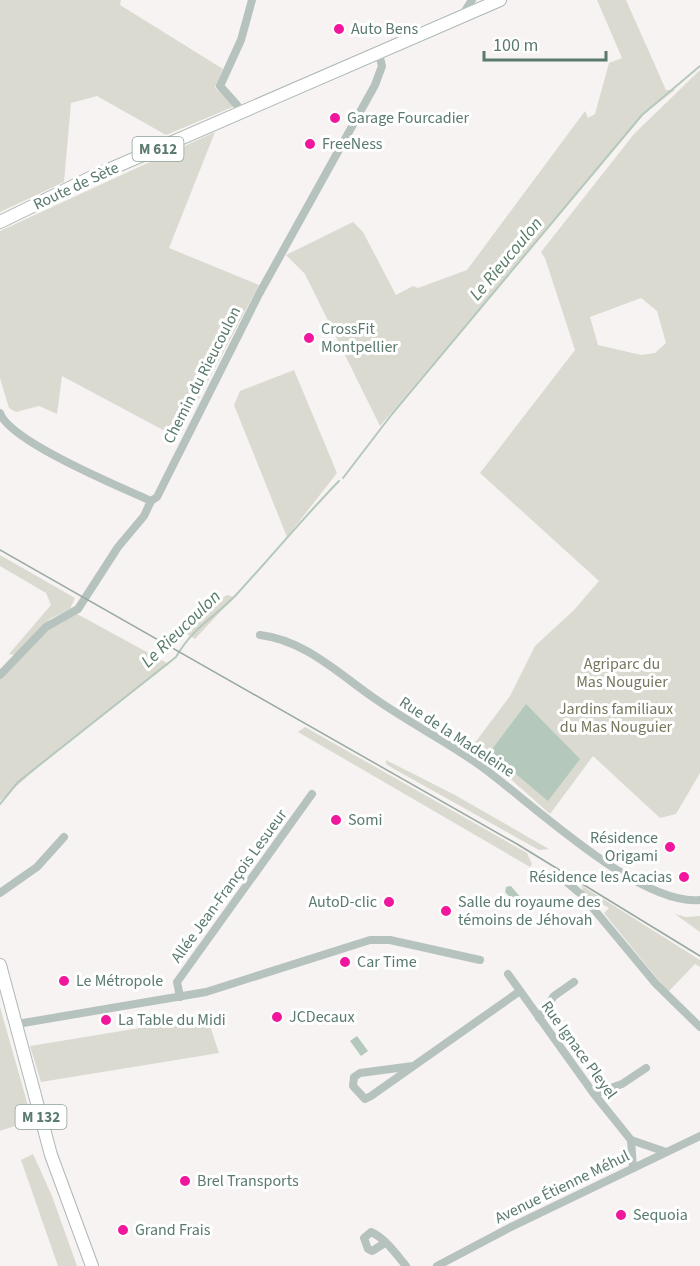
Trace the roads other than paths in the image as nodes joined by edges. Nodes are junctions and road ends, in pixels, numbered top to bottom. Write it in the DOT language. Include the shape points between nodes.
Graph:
graph roads {
  1 [pos="252,0"];
  2 [pos="487,0"];
  3 [pos="501,0"];
  4 [pos="468,5"];
  5 [pos="378,54"];
  6 [pos="316,78"];
  7 [pos="240,112"];
  8 [pos="0,222"];
  9 [pos="0,412"];
  10 [pos="151,501"];
  11 [pos="260,635"];
  12 [pos="0,675"];
  13 [pos="312,794"];
  14 [pos="64,837"];
  15 [pos="564,880"];
  16 [pos="0,893"];
  17 [pos="700,900"];
  18 [pos="480,960"];
  19 [pos="0,965"];
  20 [pos="508,974"];
  21 [pos="574,982"];
  22 [pos="520,991"];
  23 [pos="180,997"];
  24 [pos="539,1018"];
  25 [pos="17,1024"];
  26 [pos="700,1027"];
  27 [pos="413,1066"];
  28 [pos="646,1068"];
  29 [pos="594,1094"];
  30 [pos="700,1136"];
  31 [pos="631,1140"];
  32 [pos="666,1152"];
  33 [pos="633,1168"];
  34 [pos="385,1243"];
  35 [pos="92,1266"];
  36 [pos="406,1266"];
  37 [pos="437,1266"];
  1 -- 7 [label="street" via="241,40 220,86"];
  2 -- 4 [label="main road, Route de Sète / M 612"];
  3 -- 5 [label="main road, Route de Sète / M 612"];
  4 -- 6 [label="main road, Route de Sète / M 612"];
  5 -- 6 [label="main road, Route de Sète / M 612"];
  5 -- 10 [label="street, Chemin du Rieucoulon" via="382,66 375,85 292,232"];
  6 -- 7 [label="main road, Route de Sète / M 612"];
  7 -- 8 [label="main road, Route de Sète / M 612"];
  9 -- 10 [label="street" via="2,419 26,440"];
  10 -- 12 [label="street, Chemin du Rieucoulon" via="78,609 46,627"];
  11 -- 17 [label="street, Rue de la Madeleine" via="301,646 403,718 479,765 591,853 664,892 688,901"];
  13 -- 23 [label="street, Allée Jean-François Lesueur" via="177,982"];
  14 -- 16 [label="street" via="37,867"];
  15 -- 26 [label="street" via="610,926 656,984"];
  18 -- 23 [label="street" via="390,940 370,940"];
  19 -- 25 [label="main road, M 132"];
  20 -- 22 [label="street, Rue Ignace Pleyel"];
  21 -- 24 [label="street" via="554,996"];
  22 -- 24 [label="street, Rue Ignace Pleyel"];
  22 -- 27 [label="street"];
  23 -- 25 [label="street"];
  24 -- 29 [label="street, Rue Ignace Pleyel"];
  25 -- 35 [label="main road, M 132" via="51,1155"];
  27 -- 27 [label="street" via="360,1073 354,1077 353,1086 365,1099"];
  28 -- 29 [label="street" via="622,1084"];
  29 -- 31 [label="street, Rue Ignace Pleyel"];
  30 -- 32 [label="street, Avenue Étienne Méhul"];
  31 -- 32 [label="street"];
  31 -- 33 [label="street"];
  32 -- 33 [label="street, Avenue Étienne Méhul"];
  33 -- 37 [label="street, Avenue Étienne Méhul"];
  34 -- 36 [label="street"];
}
